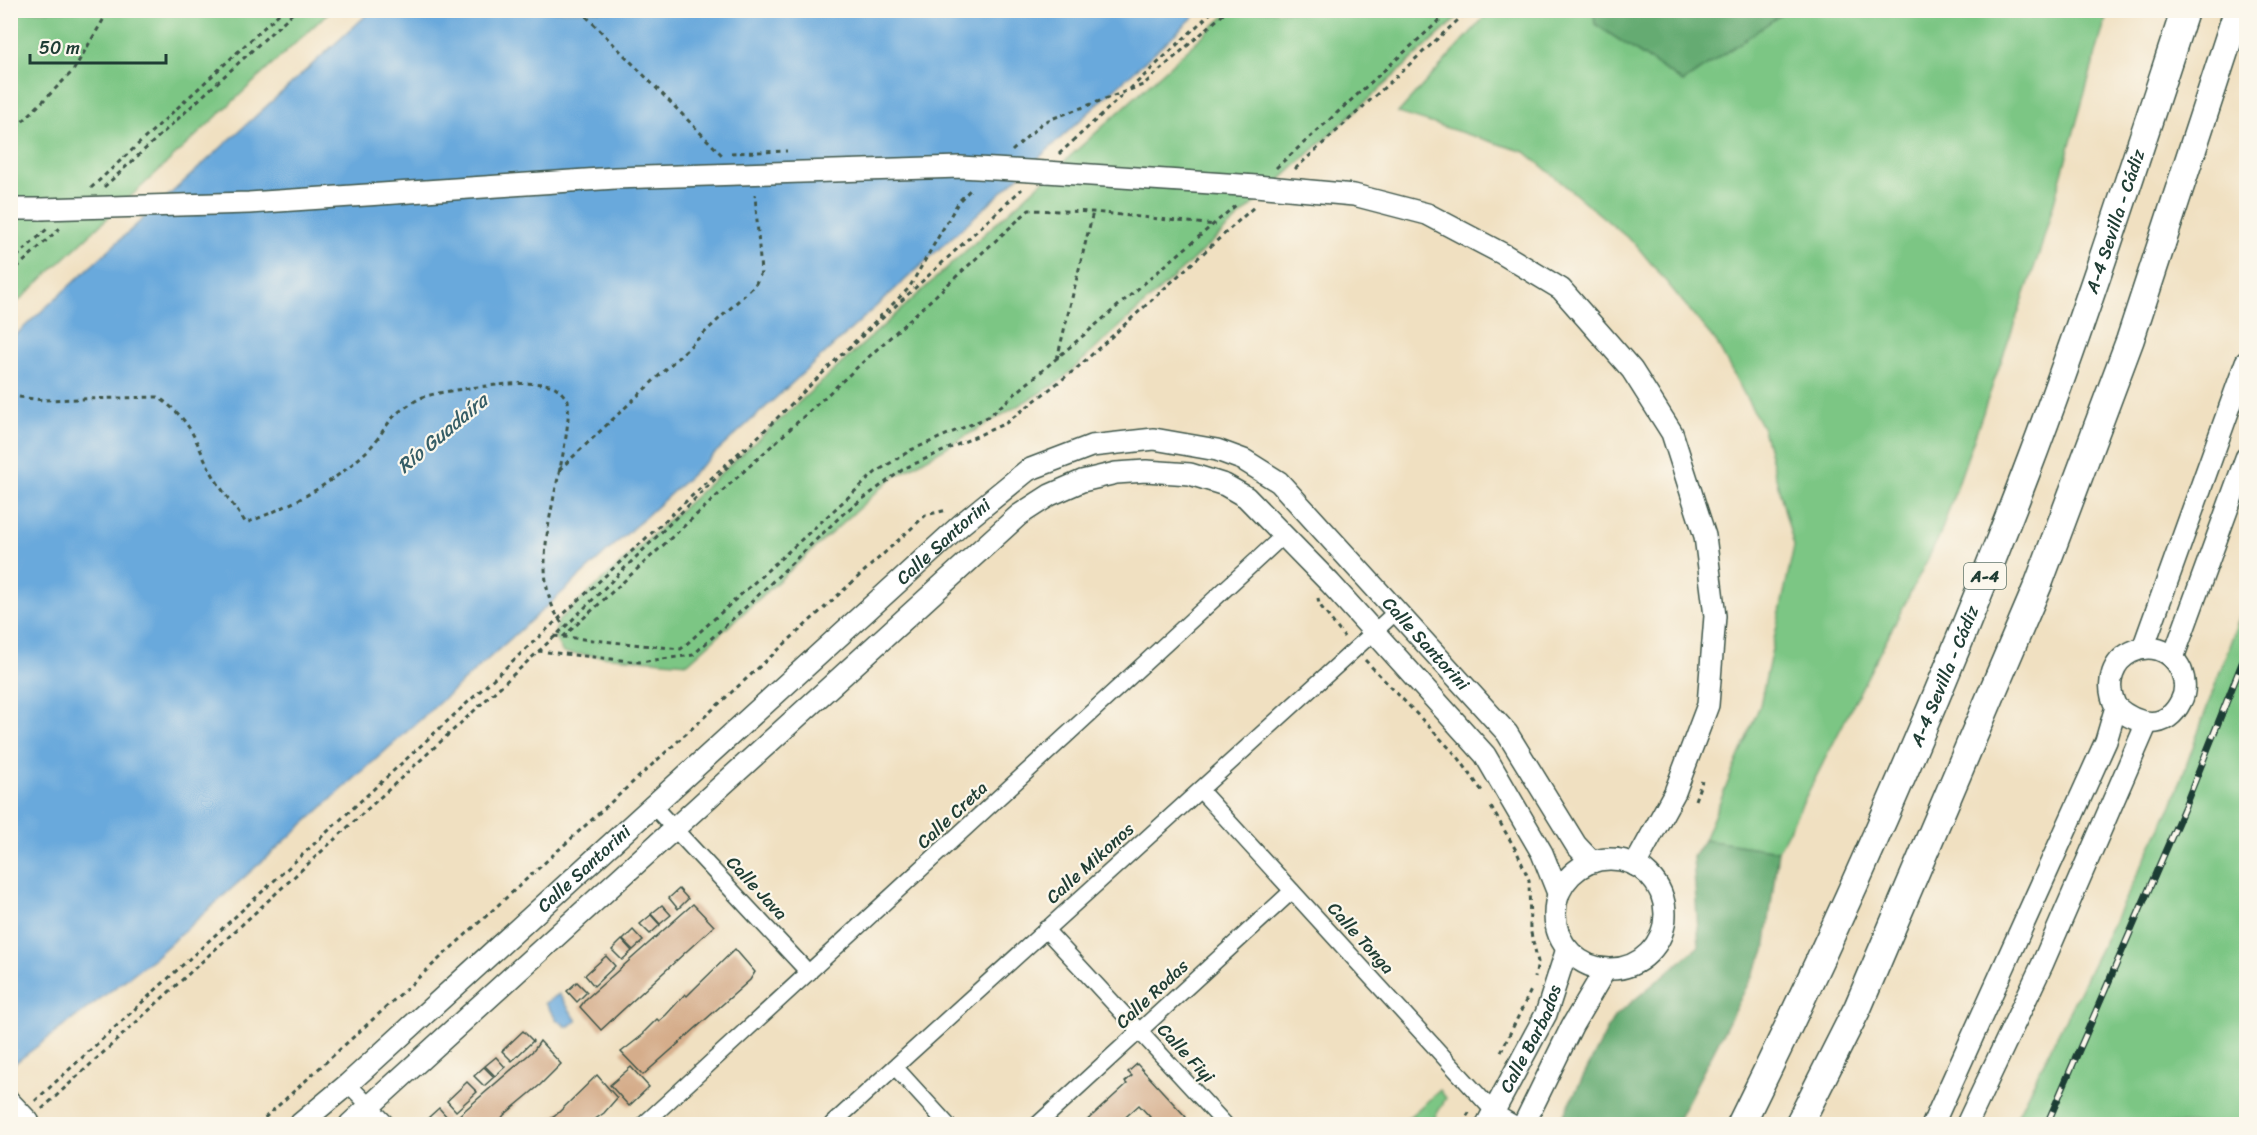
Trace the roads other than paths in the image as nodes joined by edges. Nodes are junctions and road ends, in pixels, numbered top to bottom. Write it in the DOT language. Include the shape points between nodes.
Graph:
graph roads {
  1 [pos="2185,10"];
  2 [pos="2238,10"];
  3 [pos="10,209"];
  4 [pos="2247,363"];
  5 [pos="2247,458"];
  6 [pos="1285,534"];
  7 [pos="1396,610"];
  8 [pos="1374,631"];
  9 [pos="2144,648"];
  10 [pos="2172,658"];
  11 [pos="2116,707"];
  12 [pos="2147,723"];
  13 [pos="1200,790"];
  14 [pos="654,807"];
  15 [pos="676,830"];
  16 [pos="1596,856"];
  17 [pos="1632,856"];
  18 [pos="1292,891"];
  19 [pos="1558,893"];
  20 [pos="1045,929"];
  21 [pos="1567,949"];
  22 [pos="1605,970"];
  23 [pos="809,973"];
  24 [pos="1140,1032"];
  25 [pos="895,1067"];
  26 [pos="348,1084"];
  27 [pos="10,1098"];
  28 [pos="371,1107"];
  29 [pos="27,1116"];
  30 [pos="1490,1118"];
  31 [pos="300,1125"];
  32 [pos="350,1125"];
  33 [pos="387,1125"];
  34 [pos="644,1125"];
  35 [pos="832,1125"];
  36 [pos="947,1125"];
  37 [pos="1038,1125"];
  38 [pos="1225,1125"];
  39 [pos="1515,1125"];
  40 [pos="1524,1125"];
  41 [pos="1741,1125"];
  42 [pos="1799,1125"];
  43 [pos="1933,1125"];
  44 [pos="1967,1125"];
  1 -- 41 [label="highway, A-4 Sevilla - Cádiz / A-4" via="2082,318 1946,675 1851,892"];
  2 -- 42 [label="highway" via="2130,340 2038,585 1858,1007"];
  3 -- 17 [label="street, bridge" via="48,216 626,178 1050,166 1354,195 1426,214 1560,289 1632,370 1672,433 1705,536 1715,616 1708,705 1675,792"];
  4 -- 9 [label="street"];
  5 -- 10 [label="street"];
  6 -- 8 [label="street, Calle Santorini"];
  6 -- 15 [label="street, Calle Santorini" via="1246,497 1225,485 1190,474 1116,473 1082,481 1050,495 1018,515"];
  6 -- 23 [label="street, Calle Creta"];
  7 -- 8 [label="street, Calle Mikonos"];
  7 -- 14 [label="street, Calle Santorini" via="1279,482 1244,460 1217,450 1154,439 1091,446 1028,470 971,517"];
  7 -- 16 [label="street, Calle Santorini" via="1507,733 1576,845"];
  8 -- 13 [label="street, Calle Mikonos"];
  8 -- 19 [label="street, Calle Santorini" via="1485,755 1542,853"];
  9 -- 10 [label="street" via="2159,650"];
  9 -- 11 [label="street" via="2120,659 2113,669 2110,695"];
  10 -- 12 [label="street" via="2184,677 2182,700 2168,717"];
  11 -- 12 [label="street" via="2130,719"];
  11 -- 43 [label="street" via="2106,741"];
  12 -- 44 [label="street"];
  13 -- 18 [label="street, Calle Tonga"];
  13 -- 20 [label="street, Calle Mikonos"];
  14 -- 15 [label="street, Calle Java"];
  14 -- 26 [label="street, Calle Santorini"];
  15 -- 23 [label="street, Calle Java"];
  15 -- 28 [label="street, Calle Santorini"];
  16 -- 17 [label="street"];
  16 -- 19 [label="street" via="1579,867"];
  17 -- 22 [label="street" via="1661,892 1666,910 1664,930 1642,960 1624,968"];
  18 -- 24 [label="street, Calle Rodas"];
  18 -- 30 [label="street, Calle Tonga" via="1479,1095"];
  19 -- 21 [label="street" via="1555,927"];
  20 -- 24 [label="street, Calle Fiyi"];
  20 -- 25 [label="street, Calle Mikonos"];
  21 -- 22 [label="street" via="1586,965"];
  21 -- 30 [label="street, Calle Barbados" via="1546,1014"];
  22 -- 40 [label="street, Calle Barbados" via="1572,1026"];
  23 -- 34 [label="street, Calle Creta"];
  24 -- 37 [label="street, Calle Rodas"];
  24 -- 38 [label="street, Calle Fiyi"];
  25 -- 35 [label="street, Calle Mikonos"];
  25 -- 36 [label="street"];
  26 -- 28 [label="street"];
  26 -- 31 [label="street, Calle Santorini"];
  27 -- 29 [label="street"];
  28 -- 32 [label="street, Calle Santorini"];
  28 -- 33 [label="street"];
  30 -- 39 [label="street, Calle Tonga"];
}
